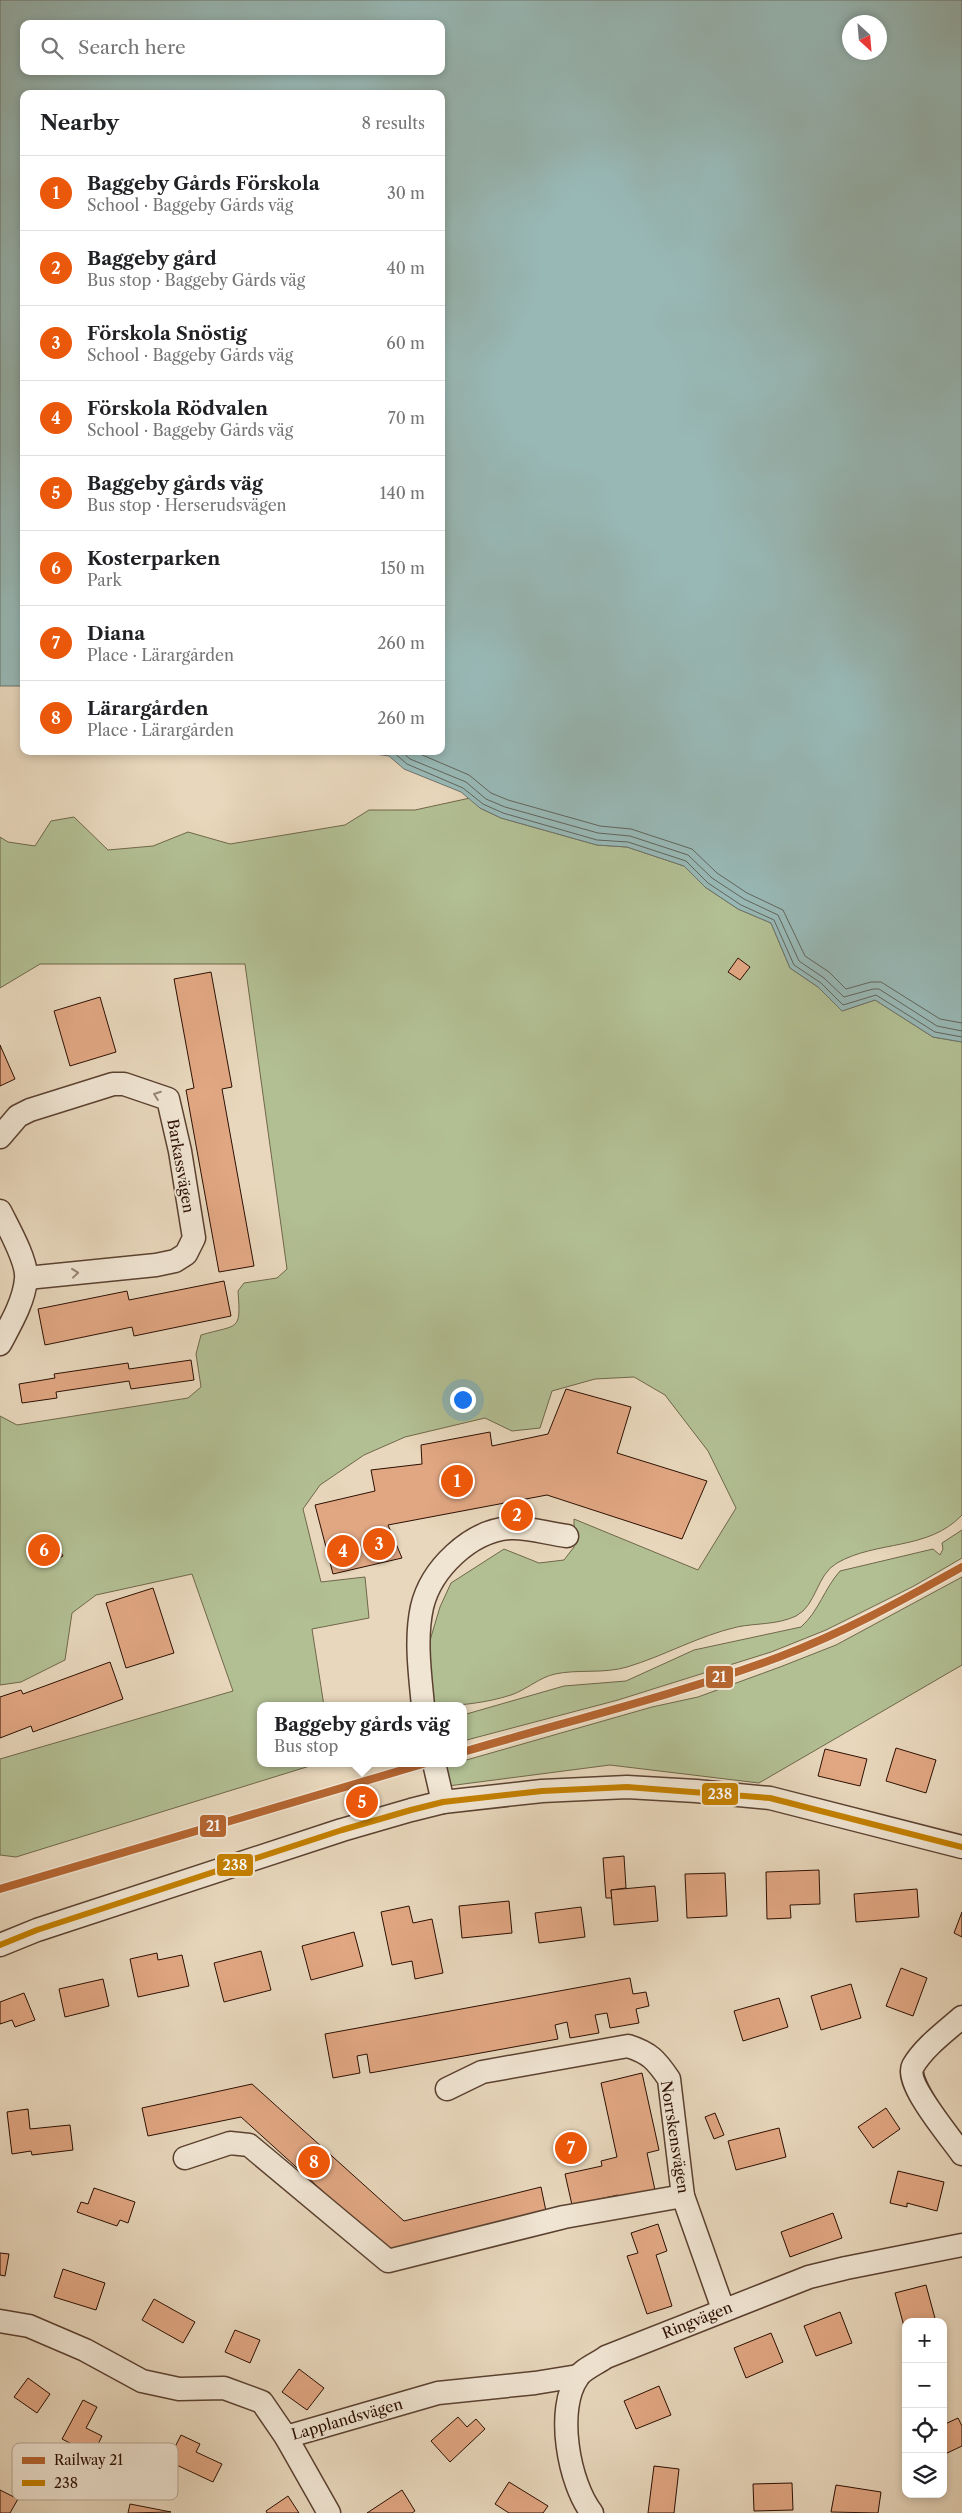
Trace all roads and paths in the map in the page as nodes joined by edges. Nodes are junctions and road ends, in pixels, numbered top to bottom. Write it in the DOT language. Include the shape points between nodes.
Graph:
graph roads {
  1 [pos="0,1137"];
  2 [pos="0,1211"];
  3 [pos="27,1278"];
  4 [pos="0,1344"];
  5 [pos="567,1536"];
  6 [pos="423,1702"];
  7 [pos="436,1770"];
  8 [pos="443,1802"];
  9 [pos="962,1847"];
  10 [pos="0,1945"];
  11 [pos="962,2017"];
  12 [pos="447,2089"];
  13 [pos="962,2154"];
  14 [pos="185,2158"];
  15 [pos="683,2196"];
  16 [pos="962,2245"];
  17 [pos="723,2309"];
  18 [pos="0,2320"];
  19 [pos="578,2376"];
  20 [pos="286,2437"];
  21 [pos="329,2513"];
  22 [pos="592,2513"];
  3 -- 1 [label="street, Barkassvägen, one-way" via="156,1265 186,1254 194,1238 180,1151 168,1099 124,1084 113,1084 30,1110 18,1116"];
  2 -- 3 [label="street" via="17,1243"];
  3 -- 4 [label="street" via="21,1300"];
  5 -- 6 [label="street" via="511,1528 468,1542 453,1555 438,1574 422,1606 418,1657"];
  7 -- 8 [label="street"];
  8 -- 9 [label="street" via="594,1788 696,1790 780,1800"];
  8 -- 10 [label="street" via="342,1830"];
  11 -- 13 [label="street" via="927,2050 913,2066 911,2074 921,2096"];
  12 -- 15 [label="street, Norrskensvägen" via="482,2072 628,2046 646,2051 669,2079"];
  14 -- 15 [label="street" via="230,2143 249,2145 388,2261 564,2217"];
  15 -- 17 [label="street, Norrskensvägen"];
  16 -- 17 [label="street, Ringvägen" via="809,2277"];
  17 -- 19 [label="street, Ringvägen" via="606,2357"];
  18 -- 20 [label="street, Lapplandsvägen" via="29,2326 142,2381 179,2389 224,2388 262,2402"];
  19 -- 20 [label="street, Lapplandsvägen" via="438,2392"];
  19 -- 22 [label="street" via="570,2396 566,2438 577,2486"];
  20 -- 21 [label="street"];
}
